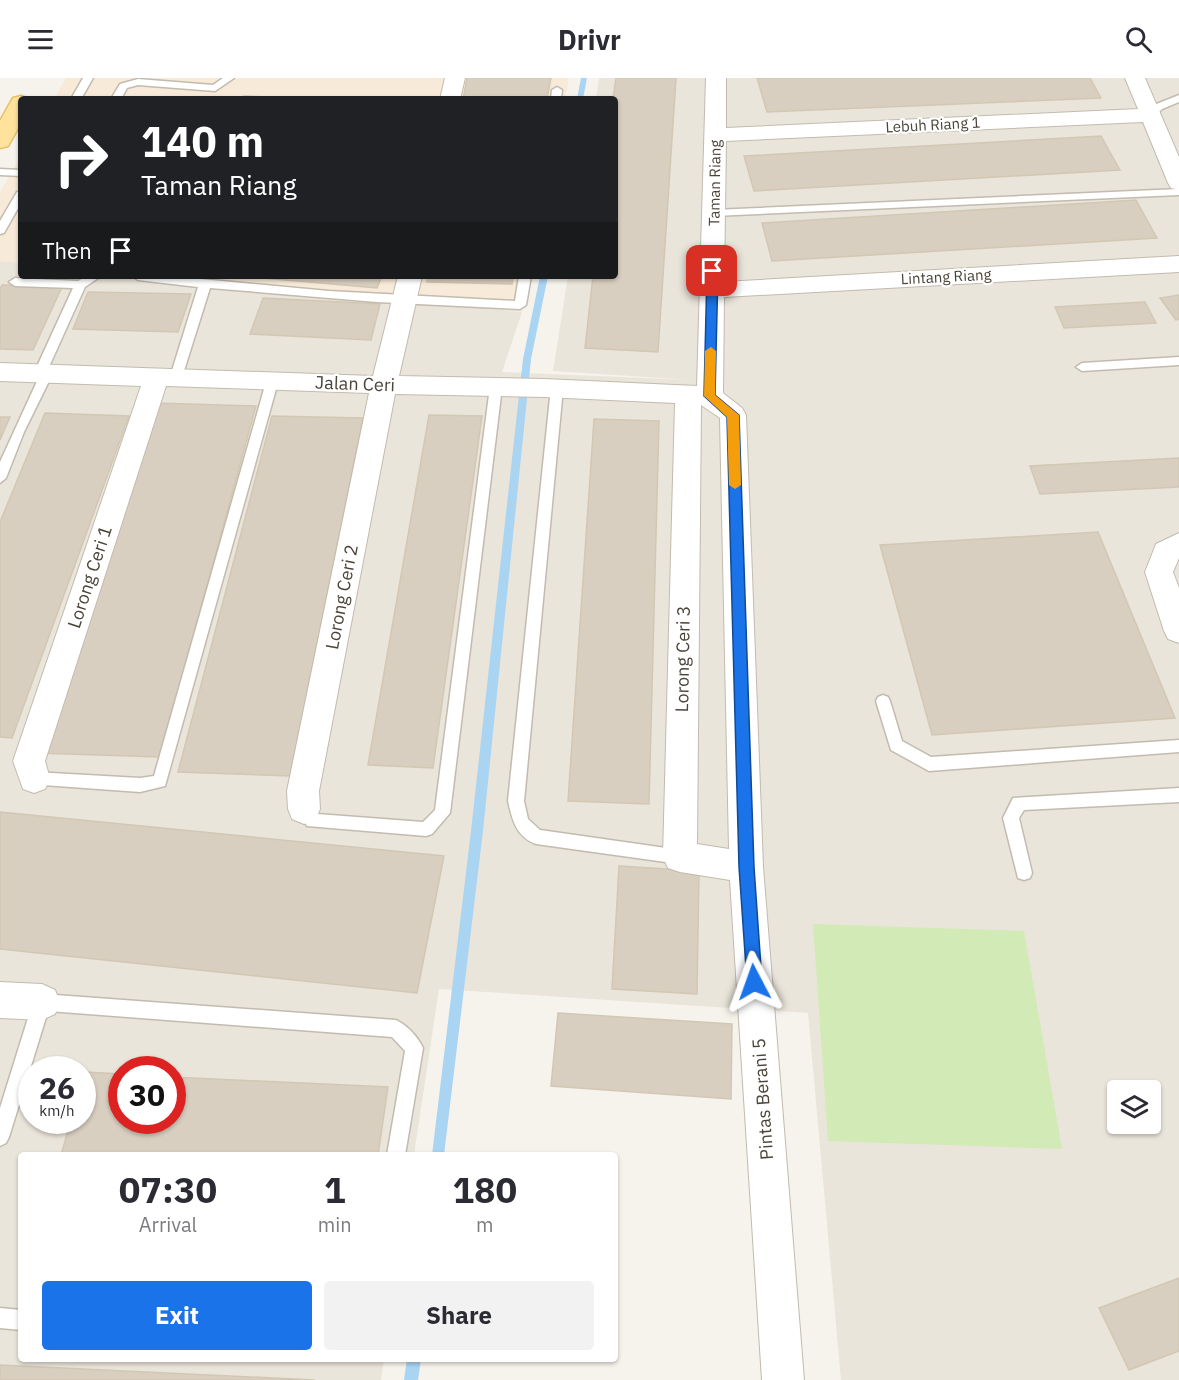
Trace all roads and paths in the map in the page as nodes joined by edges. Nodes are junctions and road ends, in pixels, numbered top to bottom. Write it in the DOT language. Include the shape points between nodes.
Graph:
graph roads {
  1 [pos="88,78"];
  2 [pos="229,78"];
  3 [pos="455,78"];
  4 [pos="716,78"];
  5 [pos="1135,78"];
  6 [pos="130,81"];
  7 [pos="78,96"];
  8 [pos="118,96"];
  9 [pos="451,96"];
  10 [pos="1179,98"];
  11 [pos="18,109"];
  12 [pos="1150,115"];
  13 [pos="716,135"];
  14 [pos="0,141"];
  15 [pos="0,172"];
  16 [pos="18,173"];
  17 [pos="1179,183"];
  18 [pos="1179,192"];
  19 [pos="18,199"];
  20 [pos="714,213"];
  21 [pos="0,231"];
  22 [pos="1179,264"];
  23 [pos="90,279"];
  24 [pos="163,279"];
  25 [pos="409,279"];
  26 [pos="524,279"];
  27 [pos="15,282"];
  28 [pos="205,284"];
  29 [pos="80,285"];
  30 [pos="712,290"];
  31 [pos="404,301"];
  32 [pos="1179,361"];
  33 [pos="1082,367"];
  34 [pos="0,372"];
  35 [pos="43,373"];
  36 [pos="166,376"];
  37 [pos="272,382"];
  38 [pos="384,385"];
  39 [pos="502,388"];
  40 [pos="551,388"];
  41 [pos="699,395"];
  42 [pos="0,478"];
  43 [pos="1179,544"];
  44 [pos="1179,631"];
  45 [pos="883,701"];
  46 [pos="1179,746"];
  47 [pos="34,779"];
  48 [pos="1179,795"];
  49 [pos="304,809"];
  50 [pos="680,857"];
  51 [pos="746,867"];
  52 [pos="1024,873"];
  53 [pos="0,1000"];
  54 [pos="42,1002"];
  55 [pos="0,1137"];
  56 [pos="397,1152"];
  57 [pos="0,1318"];
  58 [pos="18,1320"];
  59 [pos="783,1380"];
  1 -- 7 [label="lane"];
  2 -- 6 [label="lane" via="215,88"];
  3 -- 9 [label="street"];
  4 -- 13 [label="street, Taman Riang"];
  5 -- 12 [label="street"];
  6 -- 8 [label="lane"];
  10 -- 12 [label="lane"];
  11 -- 14 [label="main road"];
  12 -- 13 [label="street, Lebuh Riang 1"];
  12 -- 17 [label="street"];
  13 -- 20 [label="street, Taman Riang"];
  15 -- 16 [label="lane"];
  18 -- 20 [label="lane"];
  19 -- 21 [label="lane"];
  20 -- 30 [label="street, Taman Riang"];
  22 -- 30 [label="street, Lintang Riang"];
  23 -- 29 [label="lane"];
  24 -- 28 [label="lane"];
  25 -- 31 [label="street, Lorong Ceri 2"];
  26 -- 31 [label="lane" via="520,305"];
  27 -- 29 [label="lane"];
  28 -- 31 [label="lane"];
  28 -- 36 [label="lane"];
  29 -- 35 [label="lane"];
  30 -- 41 [label="street, Taman Riang"];
  31 -- 38 [label="street, Lorong Ceri 2"];
  32 -- 33 [label="lane"];
  34 -- 35 [label="street, Jalan Ceri"];
  35 -- 36 [label="street, Jalan Ceri"];
  35 -- 42 [label="lane"];
  36 -- 37 [label="street, Jalan Ceri"];
  36 -- 47 [label="street, Lorong Ceri 1" via="29,761"];
  37 -- 38 [label="street, Jalan Ceri"];
  37 -- 47 [label="lane" via="160,781 140,785"];
  38 -- 39 [label="street, Jalan Ceri"];
  38 -- 49 [label="street, Lorong Ceri 2" via="303,791"];
  39 -- 40 [label="street, Jalan Ceri"];
  39 -- 49 [label="lane" via="442,813 426,830 314,821"];
  40 -- 41 [label="street, Jalan Ceri"];
  40 -- 50 [label="lane" via="516,801 521,823 536,837"];
  41 -- 50 [label="street, Lorong Ceri 3"];
  41 -- 51 [label="street, Pintas Berani 5" via="733,415"];
  43 -- 44 [label="street" via="1166,552 1160,572"];
  45 -- 46 [label="lane" via="896,745 929,764"];
  48 -- 52 [label="lane" via="1020,803 1011,818"];
  50 -- 51 [label="street"];
  51 -- 59 [label="street, Pintas Berani 5"];
  53 -- 54 [label="street"];
  54 -- 55 [label="lane"];
  54 -- 56 [label="lane" via="396,1029 414,1048"];
  57 -- 58 [label="lane"];
}
